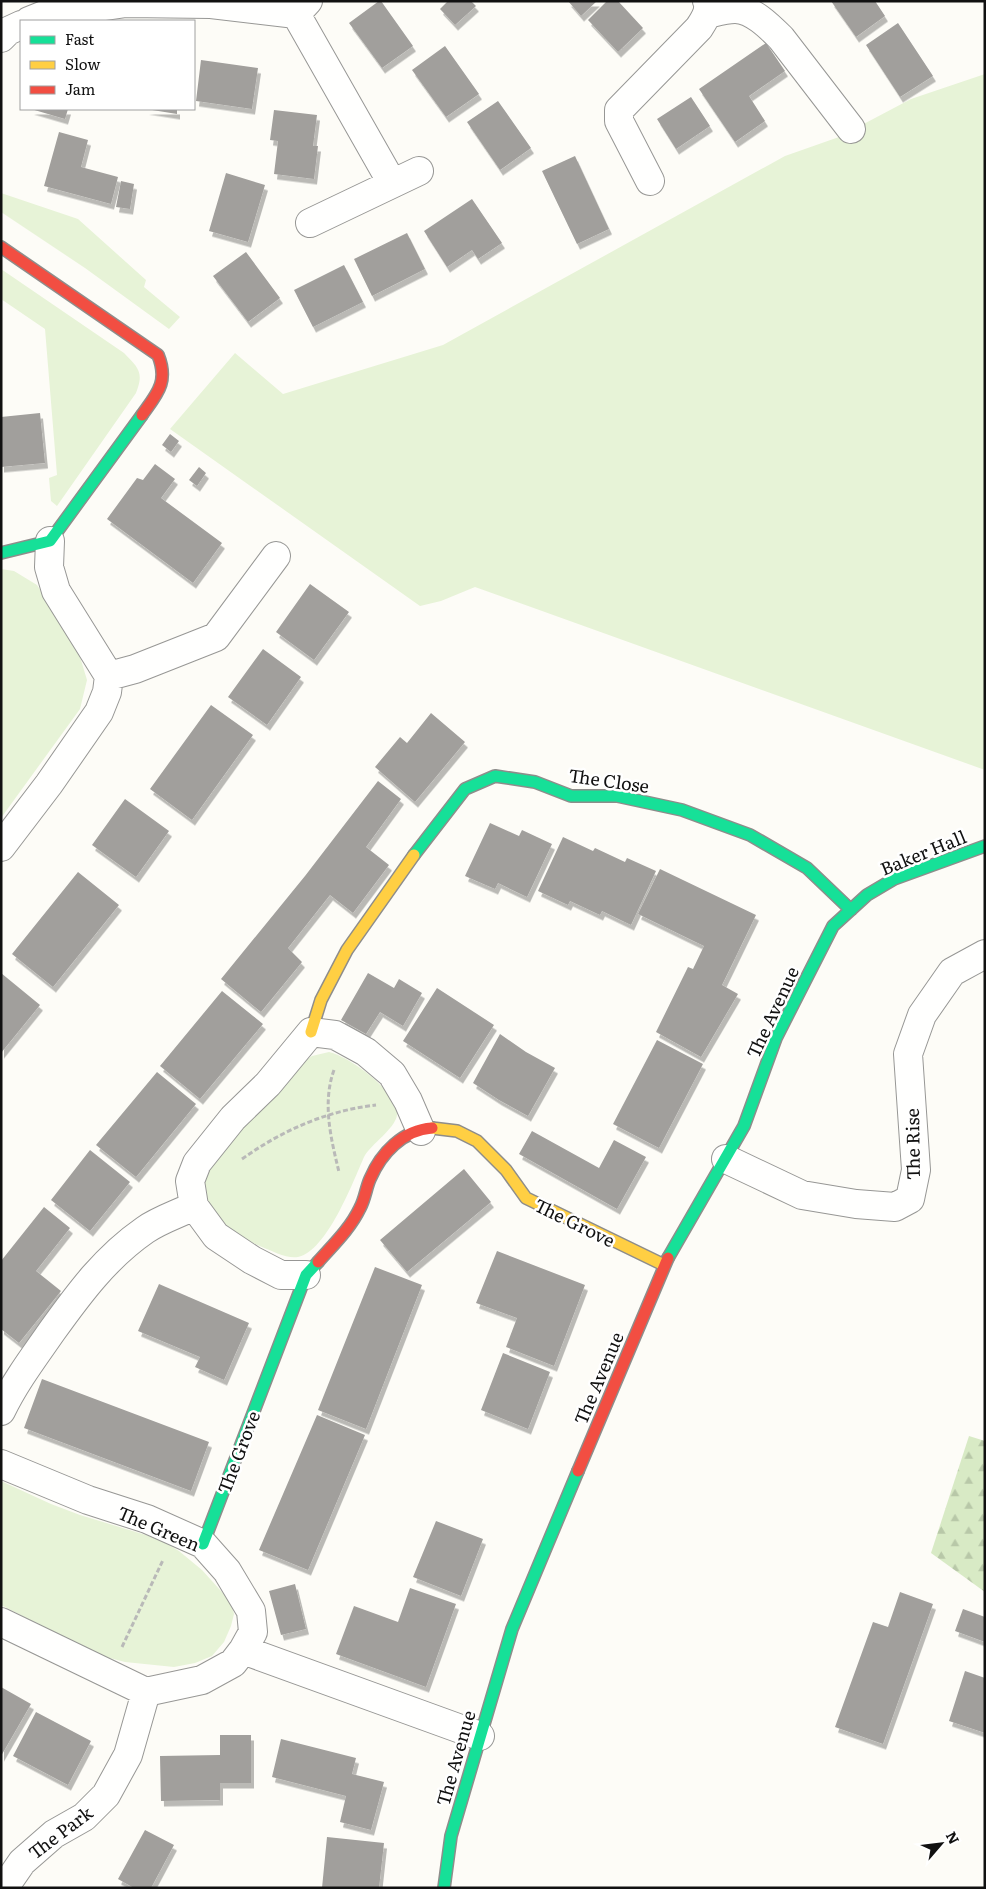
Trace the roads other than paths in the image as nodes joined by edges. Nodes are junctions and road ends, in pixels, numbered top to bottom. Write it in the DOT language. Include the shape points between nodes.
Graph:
graph roads {
  1 [pos="302,8"];
  2 [pos="707,8"];
  3 [pos="32,20"];
  4 [pos="851,129"];
  5 [pos="419,171"];
  6 [pos="650,181"];
  7 [pos="392,183"];
  8 [pos="310,223"];
  9 [pos="1,247"];
  10 [pos="50,541"];
  11 [pos="1,553"];
  12 [pos="276,556"];
  13 [pos="109,676"];
  14 [pos="985,846"];
  15 [pos="1,847"];
  16 [pos="851,910"];
  17 [pos="985,954"];
  18 [pos="311,1032"];
  19 [pos="420,1131"];
  20 [pos="726,1159"];
  21 [pos="194,1206"];
  22 [pos="664,1265"];
  23 [pos="306,1276"];
  24 [pos="1,1412"];
  25 [pos="1,1464"];
  26 [pos="203,1544"];
  27 [pos="1,1622"];
  28 [pos="243,1650"];
  29 [pos="146,1692"];
  30 [pos="480,1736"];
  31 [pos="4,1888"];
  32 [pos="444,1888"];
  1 -- 3 [label="street" via="126,3 44,15"];
  1 -- 7 [label="street"];
  2 -- 4 [label="street" via="736,9 767,24"];
  2 -- 6 [label="street" via="699,28 619,110 619,121"];
  5 -- 7 [label="street"];
  7 -- 8 [label="street"];
  9 -- 10 [label="street" via="158,355 163,368 164,380 157,394"];
  10 -- 11 [label="street"];
  10 -- 13 [label="street" via="49,567 56,591"];
  12 -- 13 [label="street" via="216,637"];
  13 -- 15 [label="street" via="99,712"];
  14 -- 16 [label="street, Baker Hall" via="894,879 867,895"];
  16 -- 18 [label="street, The Close" via="807,868 750,835 682,810 618,796 571,796 535,782 496,776 465,789 429,834 346,950 320,1000"];
  16 -- 20 [label="street, The Avenue" via="833,926 780,1030 744,1126"];
  17 -- 20 [label="street, The Rise" via="952,972 922,1015 908,1054 916,1170 910,1199 895,1207 802,1196"];
  18 -- 19 [label="street" via="336,1035 366,1052 392,1074"];
  18 -- 21 [label="street" via="197,1163 190,1181"];
  19 -- 22 [label="street, The Grove" via="430,1128 457,1132 478,1141 506,1170 526,1198"];
  19 -- 23 [label="street, The Grove" via="406,1135 384,1154 370,1179 361,1207 344,1233"];
  20 -- 22 [label="street, The Avenue"];
  21 -- 23 [label="street" via="216,1236 252,1260 281,1275"];
  21 -- 24 [label="street" via="146,1229 114,1254 62,1318 10,1392"];
  22 -- 30 [label="street, The Avenue" via="512,1629"];
  23 -- 26 [label="street, The Grove"];
  25 -- 26 [label="street, The Green" via="88,1500 147,1519"];
  26 -- 28 [label="street, The Green" via="228,1571 251,1611 253,1632"];
  27 -- 29 [label="street"];
  28 -- 29 [label="street, The Green" via="233,1663 202,1680"];
  28 -- 30 [label="street"];
  29 -- 31 [label="street, The Park" via="128,1755 106,1795 84,1817 54,1834 22,1862"];
  30 -- 32 [label="street, The Avenue" via="451,1836"];
}
